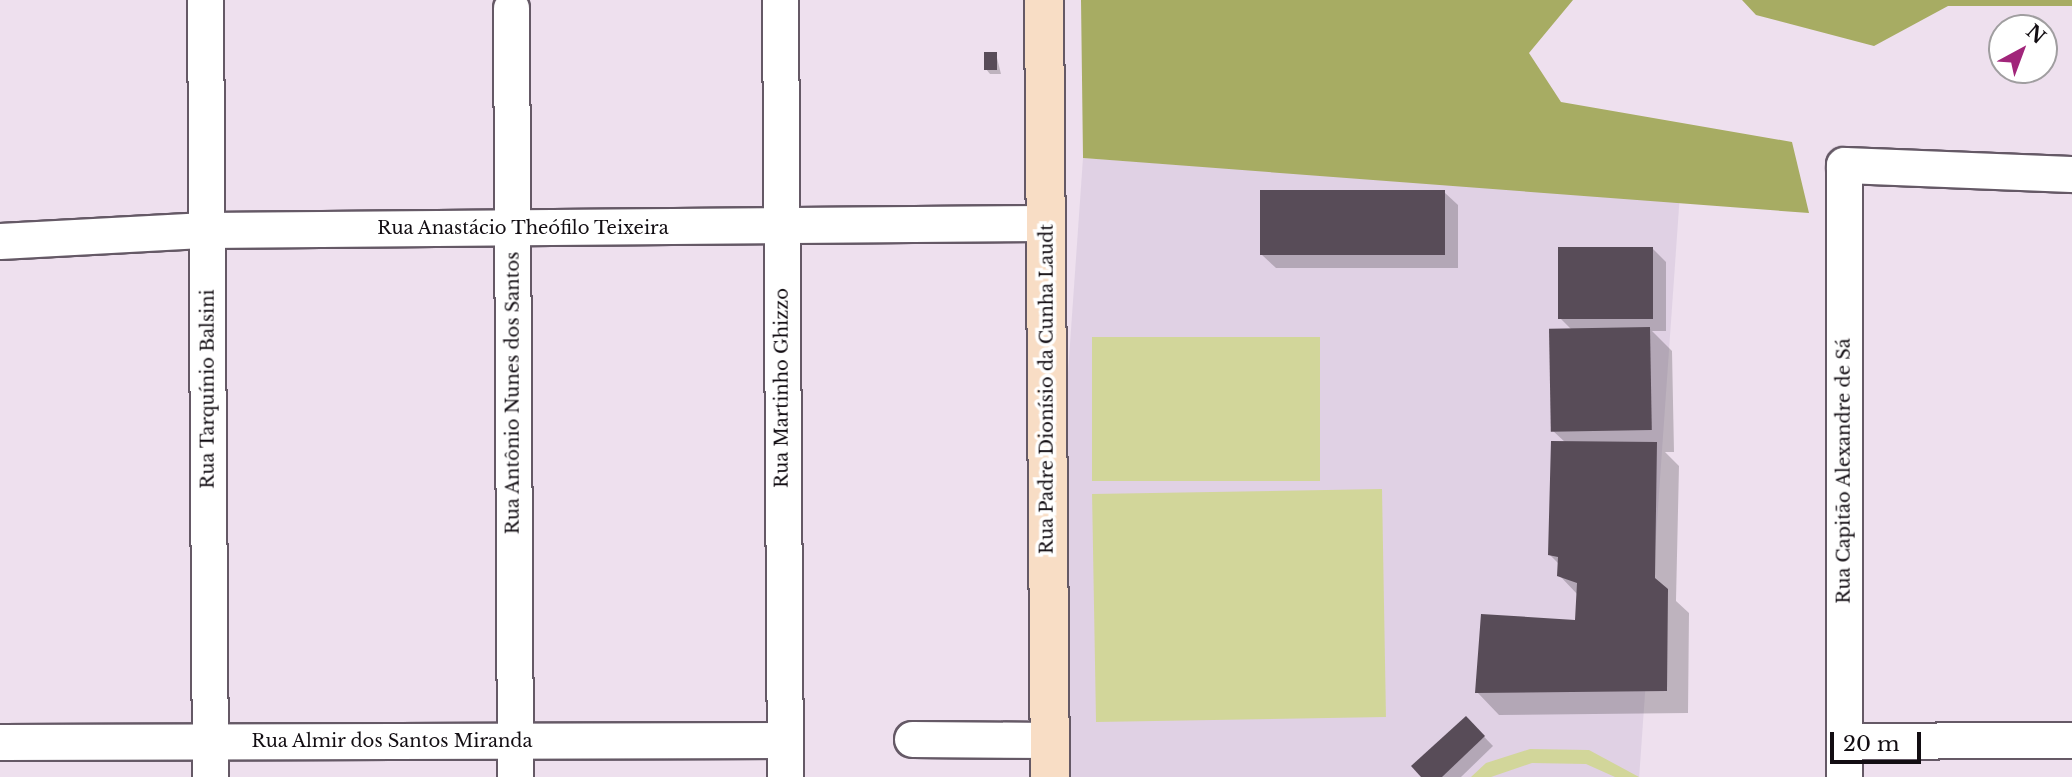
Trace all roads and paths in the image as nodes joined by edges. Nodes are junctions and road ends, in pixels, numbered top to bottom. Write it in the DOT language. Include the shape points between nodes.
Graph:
graph roads {
  1 [pos="205,0"];
  2 [pos="779,0"];
  3 [pos="1044,0"];
  4 [pos="511,8"];
  5 [pos="2072,174"];
  6 [pos="1046,223"];
  7 [pos="781,225"];
  8 [pos="512,229"];
  9 [pos="206,230"];
  10 [pos="0,241"];
  11 [pos="912,739"];
  12 [pos="515,740"];
  13 [pos="785,740"];
  14 [pos="1050,740"];
  15 [pos="2072,740"];
  16 [pos="1844,741"];
  17 [pos="0,742"];
  18 [pos="210,742"];
  19 [pos="211,777"];
  20 [pos="515,777"];
  21 [pos="785,777"];
  22 [pos="1050,777"];
  23 [pos="1844,777"];
  1 -- 9 [label="street, Rua Tarquínio Balsini"];
  2 -- 7 [label="street, Rua Martinho Ghizzo"];
  3 -- 6 [label="street, Rua Padre Dionísio da Cunha Laudt"];
  4 -- 8 [label="street, Rua Antônio Nunes dos Santos"];
  5 -- 16 [label="street, Rua Capitão Alexandre de Sá" via="1844,165"];
  6 -- 7 [label="street, Rua Anastácio Theófilo Teixeira"];
  6 -- 14 [label="street, Rua Padre Dionísio da Cunha Laudt"];
  7 -- 8 [label="street, Rua Anastácio Theófilo Teixeira"];
  7 -- 13 [label="street, Rua Martinho Ghizzo"];
  8 -- 9 [label="street, Rua Anastácio Theófilo Teixeira"];
  8 -- 12 [label="street, Rua Antônio Nunes dos Santos"];
  9 -- 10 [label="street, Rua Anastácio Theófilo Teixeira"];
  9 -- 18 [label="street, Rua Tarquínio Balsini"];
  11 -- 14 [label="street"];
  12 -- 13 [label="street, Rua Almir dos Santos Miranda"];
  12 -- 18 [label="street, Rua Almir dos Santos Miranda"];
  12 -- 20 [label="street, Rua Antônio Nunes dos Santos"];
  13 -- 21 [label="street, Rua Martinho Ghizzo"];
  14 -- 22 [label="street, Rua Padre Dionísio da Cunha Laudt"];
  15 -- 16 [label="street"];
  16 -- 23 [label="street, Rua Capitão Alexandre de Sá"];
  17 -- 18 [label="street, Rua Almir dos Santos Miranda"];
  18 -- 19 [label="street, Rua Tarquínio Balsini"];
}
